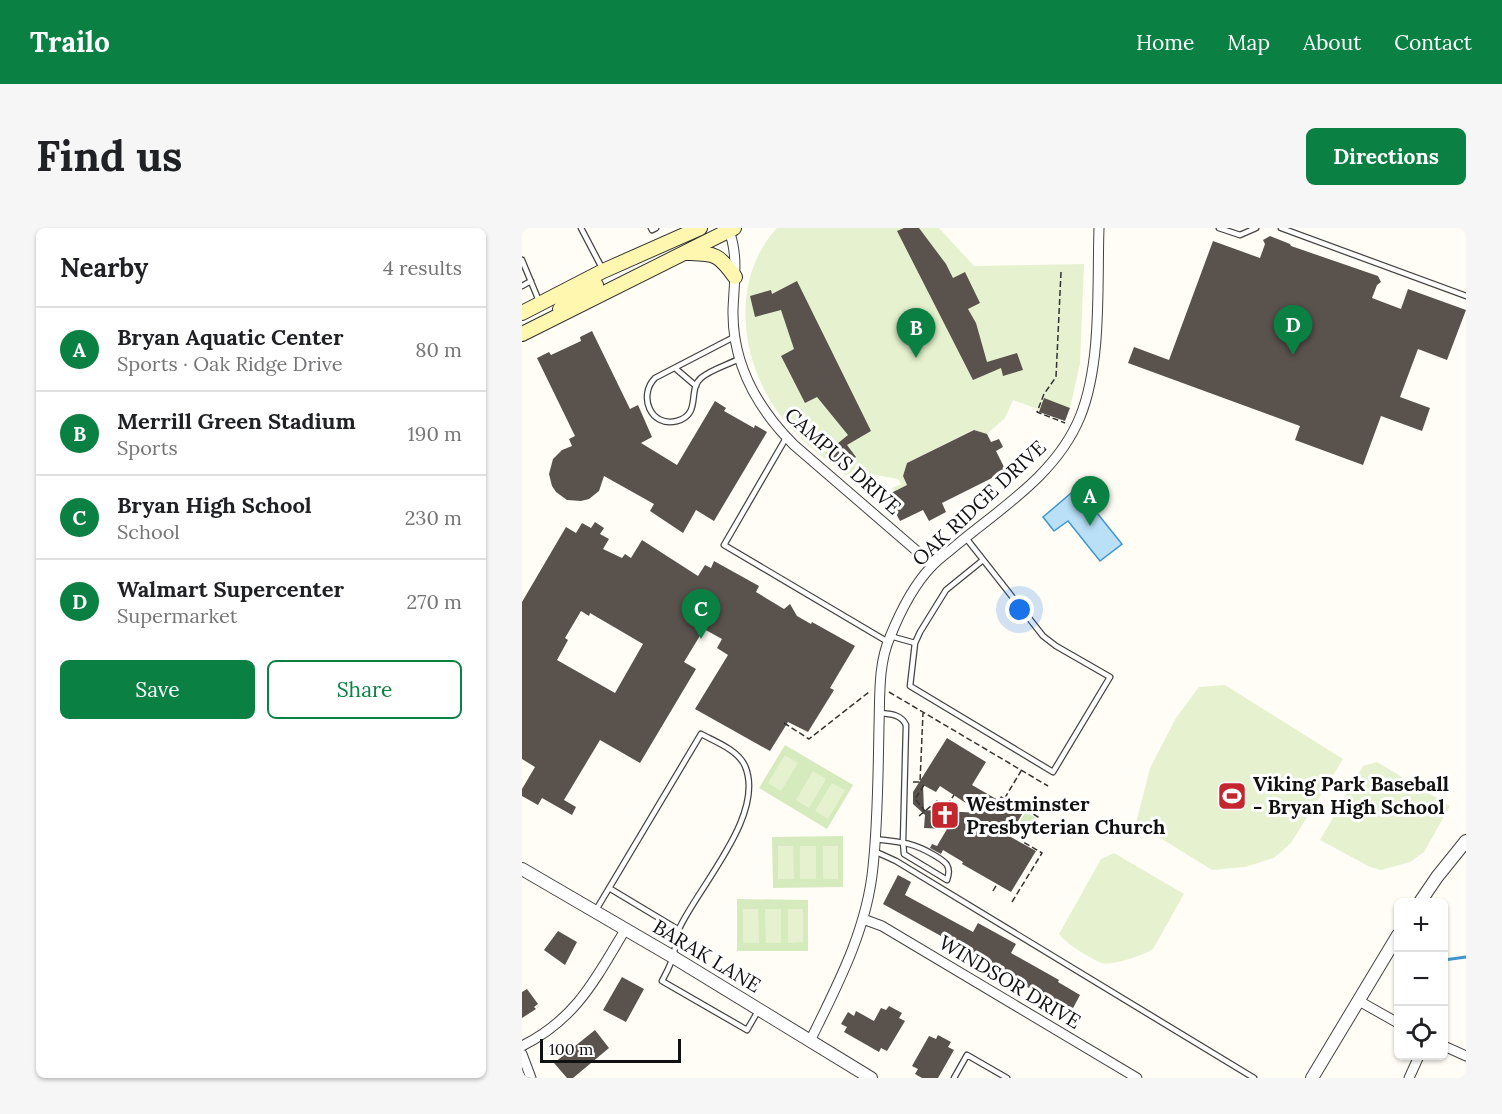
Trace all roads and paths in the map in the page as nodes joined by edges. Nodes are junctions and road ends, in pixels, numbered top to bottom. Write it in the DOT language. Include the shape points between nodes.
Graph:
graph roads {
  1 [pos="581,228"];
  2 [pos="699,228"];
  3 [pos="1099,228"];
  4 [pos="1219,228"];
  5 [pos="1256,228"];
  6 [pos="1281,228"];
  7 [pos="730,229"];
  8 [pos="684,253"];
  9 [pos="522,260"];
  10 [pos="603,271"];
  11 [pos="1061,272"];
  12 [pos="735,277"];
  13 [pos="531,281"];
  14 [pos="522,286"];
  15 [pos="1466,296"];
  16 [pos="540,303"];
  17 [pos="522,313"];
  18 [pos="542,324"];
  19 [pos="522,334"];
  20 [pos="734,337"];
  21 [pos="739,359"];
  22 [pos="675,368"];
  23 [pos="696,386"];
  24 [pos="1067,423"];
  25 [pos="786,438"];
  26 [pos="966,537"];
  27 [pos="983,560"];
  28 [pos="933,565"];
  29 [pos="889,639"];
  30 [pos="915,643"];
  31 [pos="873,692"];
  32 [pos="888,692"];
  33 [pos="923,712"];
  34 [pos="880,713"];
  35 [pos="784,723"];
  36 [pos="1021,770"];
  37 [pos="905,782"];
  38 [pos="924,785"];
  39 [pos="1048,786"];
  40 [pos="954,795"];
  41 [pos="926,812"];
  42 [pos="919,816"];
  43 [pos="875,839"];
  44 [pos="1466,841"];
  45 [pos="903,842"];
  46 [pos="874,851"];
  47 [pos="522,869"];
  48 [pos="997,884"];
  49 [pos="609,888"];
  50 [pos="993,891"];
  51 [pos="1423,898"];
  52 [pos="1012,902"];
  53 [pos="595,912"];
  54 [pos="863,919"];
  55 [pos="625,930"];
  56 [pos="679,930"];
  57 [pos="1394,942"];
  58 [pos="673,957"];
  59 [pos="1359,1001"];
  60 [pos="759,1010"];
  61 [pos="1394,1021"];
  62 [pos="810,1041"];
  63 [pos="522,1046"];
  64 [pos="1448,1048"];
  65 [pos="522,1054"];
  66 [pos="1466,1056"];
  67 [pos="1417,1060"];
  68 [pos="855,1074"];
  69 [pos="531,1078"];
  70 [pos="871,1078"];
  71 [pos="954,1078"];
  72 [pos="1007,1078"];
  73 [pos="1137,1078"];
  74 [pos="1254,1078"];
  75 [pos="1312,1078"];
  76 [pos="1409,1078"];
  1 -- 10 [label="lane"];
  2 -- 10 [label="main road"];
  3 -- 26 [label="street, OAK RIDGE DRIVE" via="1094,369 1080,417 1066,444 1039,477"];
  4 -- 5 [label="lane" via="1240,235"];
  6 -- 15 [label="lane"];
  7 -- 8 [label="main road"];
  7 -- 12 [label="street, CAMPUS DRIVE"];
  8 -- 12 [label="main road" via="717,256"];
  8 -- 18 [label="main road"];
  9 -- 13 [label="lane"];
  10 -- 16 [label="main road"];
  10 -- 18 [label="main road" via="602,282 574,296"];
  11 -- 24 [label="path" via="1056,377 1037,412"];
  12 -- 20 [label="street, CAMPUS DRIVE"];
  13 -- 14 [label="lane"];
  13 -- 16 [label="lane"];
  16 -- 17 [label="main road"];
  18 -- 19 [label="main road"];
  20 -- 21 [label="street, CAMPUS DRIVE"];
  20 -- 22 [label="lane"];
  21 -- 23 [label="lane" via="702,377"];
  21 -- 25 [label="street, CAMPUS DRIVE" via="756,398"];
  22 -- 23 [label="lane"];
  22 -- 23 [label="lane" via="655,378 648,387 647,402 654,416 668,422 683,418 692,408"];
  25 -- 28 [label="street, CAMPUS DRIVE"];
  25 -- 29 [label="lane" via="724,545"];
  26 -- 27 [label="lane"];
  26 -- 28 [label="street, OAK RIDGE DRIVE"];
  27 -- 30 [label="lane" via="946,590"];
  27 -- 30 [label="lane" via="1048,640 1110,677 1053,772 910,686"];
  28 -- 29 [label="street, OAK RIDGE DRIVE" via="909,599"];
  29 -- 30 [label="lane"];
  29 -- 34 [label="street, OAK RIDGE DRIVE" via="881,674"];
  31 -- 35 [label="path" via="866,693 809,739"];
  32 -- 33 [label="path"];
  33 -- 36 [label="path"];
  33 -- 37 [label="path" via="920,782"];
  34 -- 37 [label="lane" via="897,715 906,725"];
  34 -- 43 [label="street, OAK RIDGE DRIVE"];
  36 -- 39 [label="path"];
  36 -- 52 [label="path" via="1006,796 1038,817 1023,842 1042,853"];
  37 -- 45 [label="lane"];
  38 -- 41 [label="path" via="915,799"];
  40 -- 41 [label="path" via="946,807 937,801"];
  41 -- 42 [label="path"];
  43 -- 45 [label="lane"];
  43 -- 46 [label="street, OAK RIDGE DRIVE"];
  44 -- 51 [label="street"];
  45 -- 45 [label="lane" via="946,862 947,880 906,856"];
  46 -- 54 [label="street, OAK RIDGE DRIVE"];
  46 -- 74 [label="lane"];
  47 -- 53 [label="street, BARAK LANE"];
  48 -- 50 [label="path"];
  49 -- 53 [label="lane"];
  49 -- 56 [label="lane"];
  49 -- 56 [label="lane" via="701,734 734,753 747,771 743,818"];
  53 -- 55 [label="street, BARAK LANE"];
  54 -- 62 [label="street, OAK RIDGE DRIVE"];
  54 -- 73 [label="street, WINDSOR DRIVE" via="882,926"];
  55 -- 58 [label="street, BARAK LANE"];
  55 -- 63 [label="street" via="578,1005 540,1037"];
  56 -- 58 [label="lane"];
  57 -- 59 [label="street"];
  58 -- 60 [label="street, BARAK LANE"];
  58 -- 60 [label="lane" via="662,981 747,1030"];
  59 -- 61 [label="street"];
  59 -- 75 [label="street"];
  60 -- 62 [label="street, BARAK LANE"];
  62 -- 68 [label="street, BARAK LANE"];
  64 -- 66 [label="street"];
  65 -- 69 [label="street"];
  67 -- 76 [label="street"];
  68 -- 70 [label="street, BARAK LANE"];
  71 -- 72 [label="lane" via="967,1055"];
}
